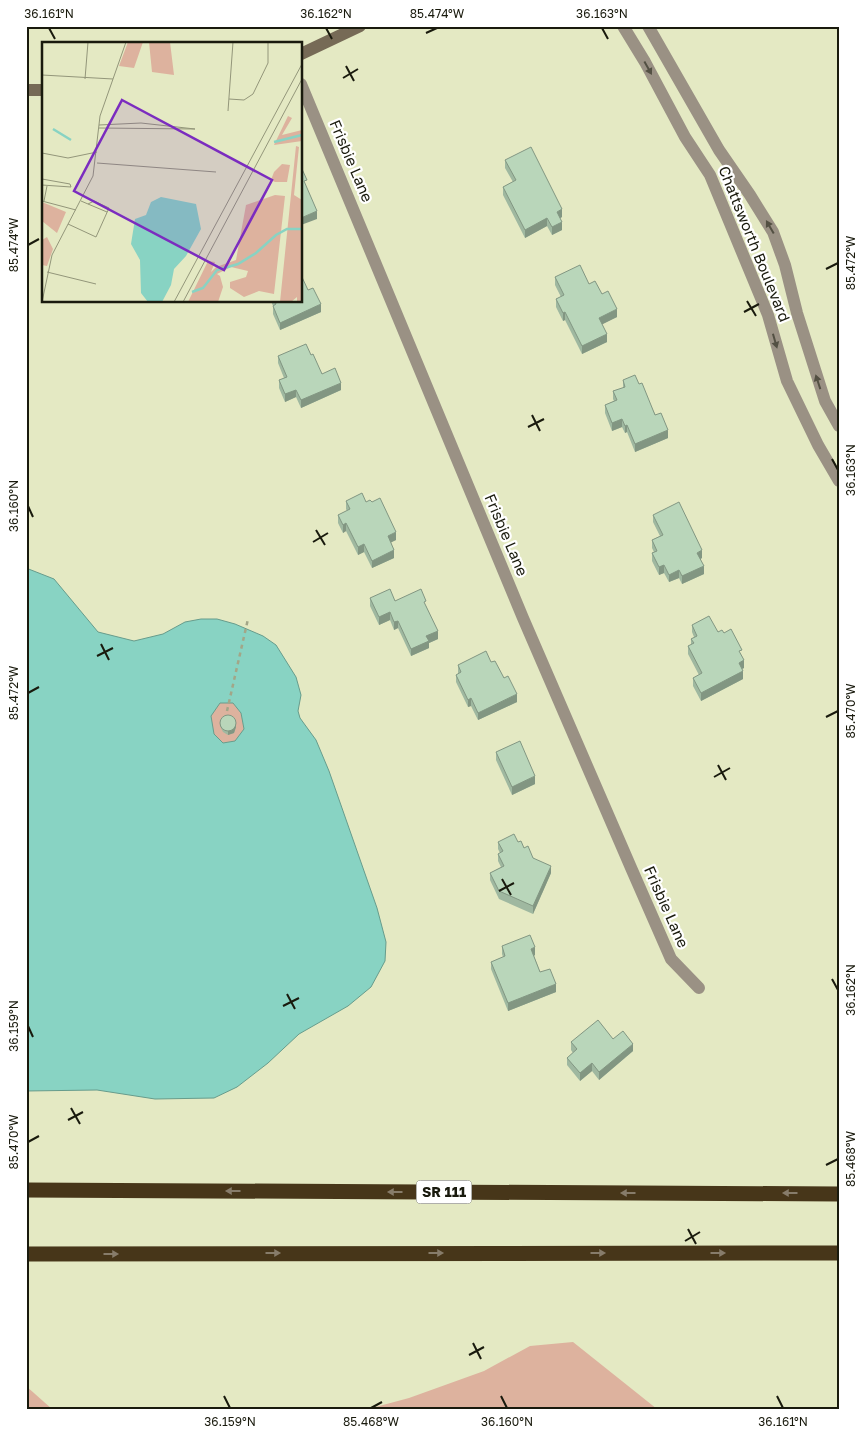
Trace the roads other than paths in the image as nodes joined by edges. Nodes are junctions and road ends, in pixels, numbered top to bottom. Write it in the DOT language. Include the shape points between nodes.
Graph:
graph roads {
  1 [pos="360,26"];
  2 [pos="623,26"];
  3 [pos="648,26"];
  4 [pos="302,54"];
  5 [pos="302,86"];
  6 [pos="26,90"];
  7 [pos="42,90"];
  8 [pos="839,426"];
  9 [pos="839,481"];
  10 [pos="699,988"];
  11 [pos="26,1190"];
  12 [pos="839,1194"];
  13 [pos="26,1254"];
  14 [pos="839,1254"];
  1 -- 4 [label="street"];
  2 -- 9 [label="street, Chattsworth Boulevard, one-way" via="710,175 768,315 787,381"];
  8 -- 3 [label="street, Chattsworth Boulevard, one-way" via="822,394 773,232 719,150"];
  5 -- 10 [label="street, Frisbie Lane" via="523,618 671,959"];
  6 -- 7 [label="street"];
  12 -- 11 [label="highway, SR 111, one-way"];
  13 -- 14 [label="highway, one-way"];
}
